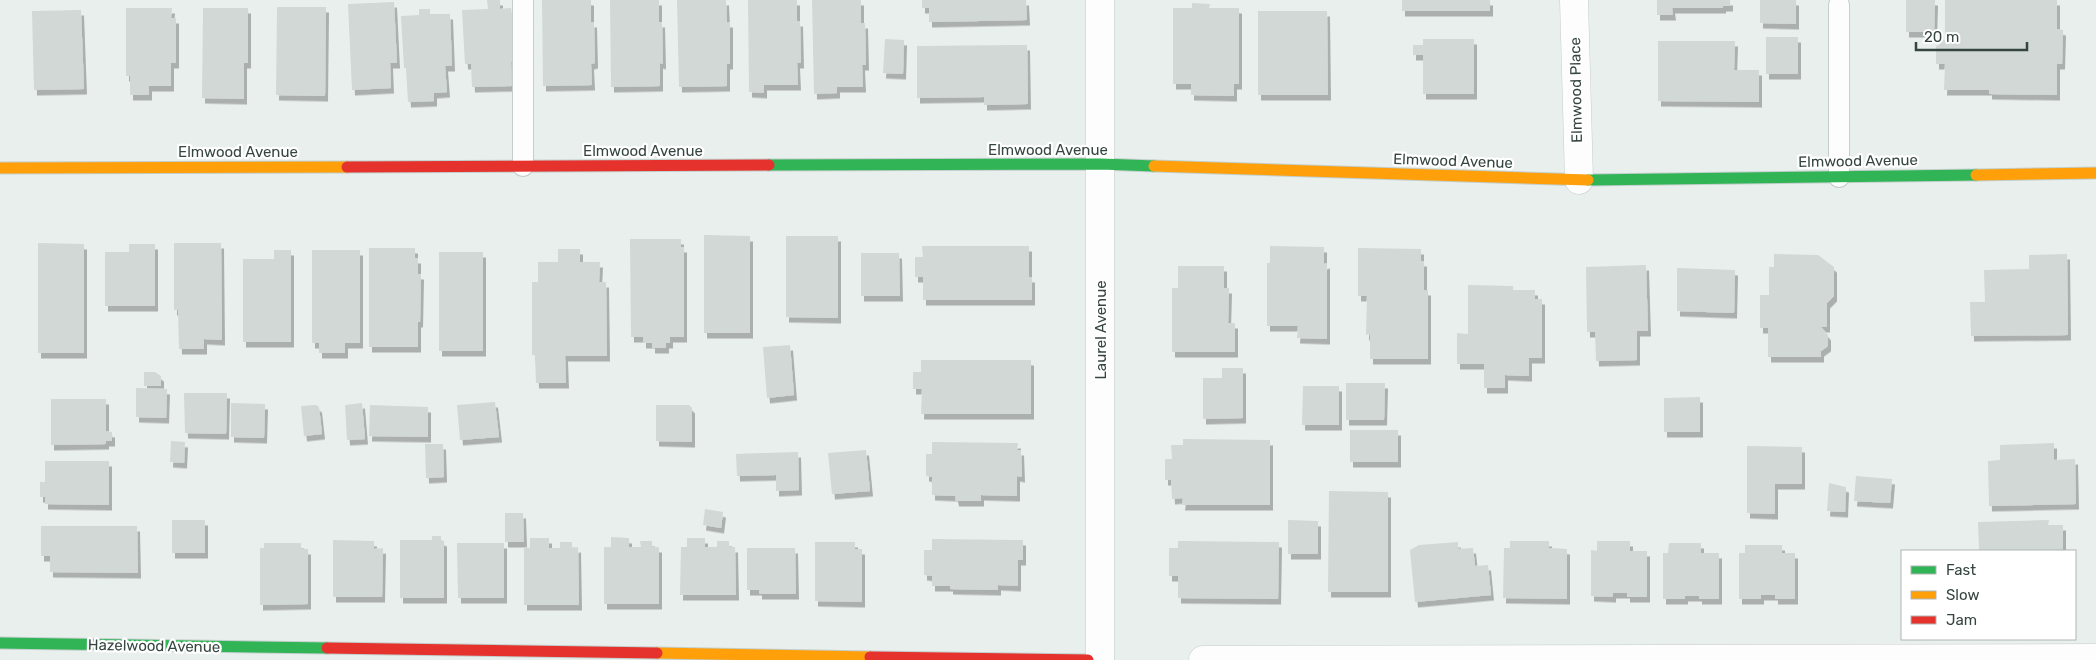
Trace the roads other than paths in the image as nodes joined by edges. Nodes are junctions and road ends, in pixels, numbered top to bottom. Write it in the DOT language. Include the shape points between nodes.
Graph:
graph roads {
  1 [pos="523,0"];
  2 [pos="1100,0"];
  3 [pos="1574,0"];
  4 [pos="1838,4"];
  5 [pos="1101,164"];
  6 [pos="523,166"];
  7 [pos="0,168"];
  8 [pos="2096,173"];
  9 [pos="1839,176"];
  10 [pos="1579,180"];
  11 [pos="0,644"];
  12 [pos="2096,658"];
  13 [pos="1088,660"];
  14 [pos="1100,660"];
  15 [pos="1203,660"];
  1 -- 6 [label="lane"];
  2 -- 5 [label="street, Laurel Avenue"];
  3 -- 10 [label="street, Elmwood Place"];
  4 -- 9 [label="lane"];
  5 -- 6 [label="street, Elmwood Avenue"];
  5 -- 10 [label="street, Elmwood Avenue"];
  5 -- 14 [label="street, Laurel Avenue"];
  6 -- 7 [label="street, Elmwood Avenue"];
  8 -- 9 [label="street, Elmwood Avenue"];
  9 -- 10 [label="street, Elmwood Avenue"];
  11 -- 13 [label="street, Hazelwood Avenue"];
  12 -- 15 [label="street"];
}
